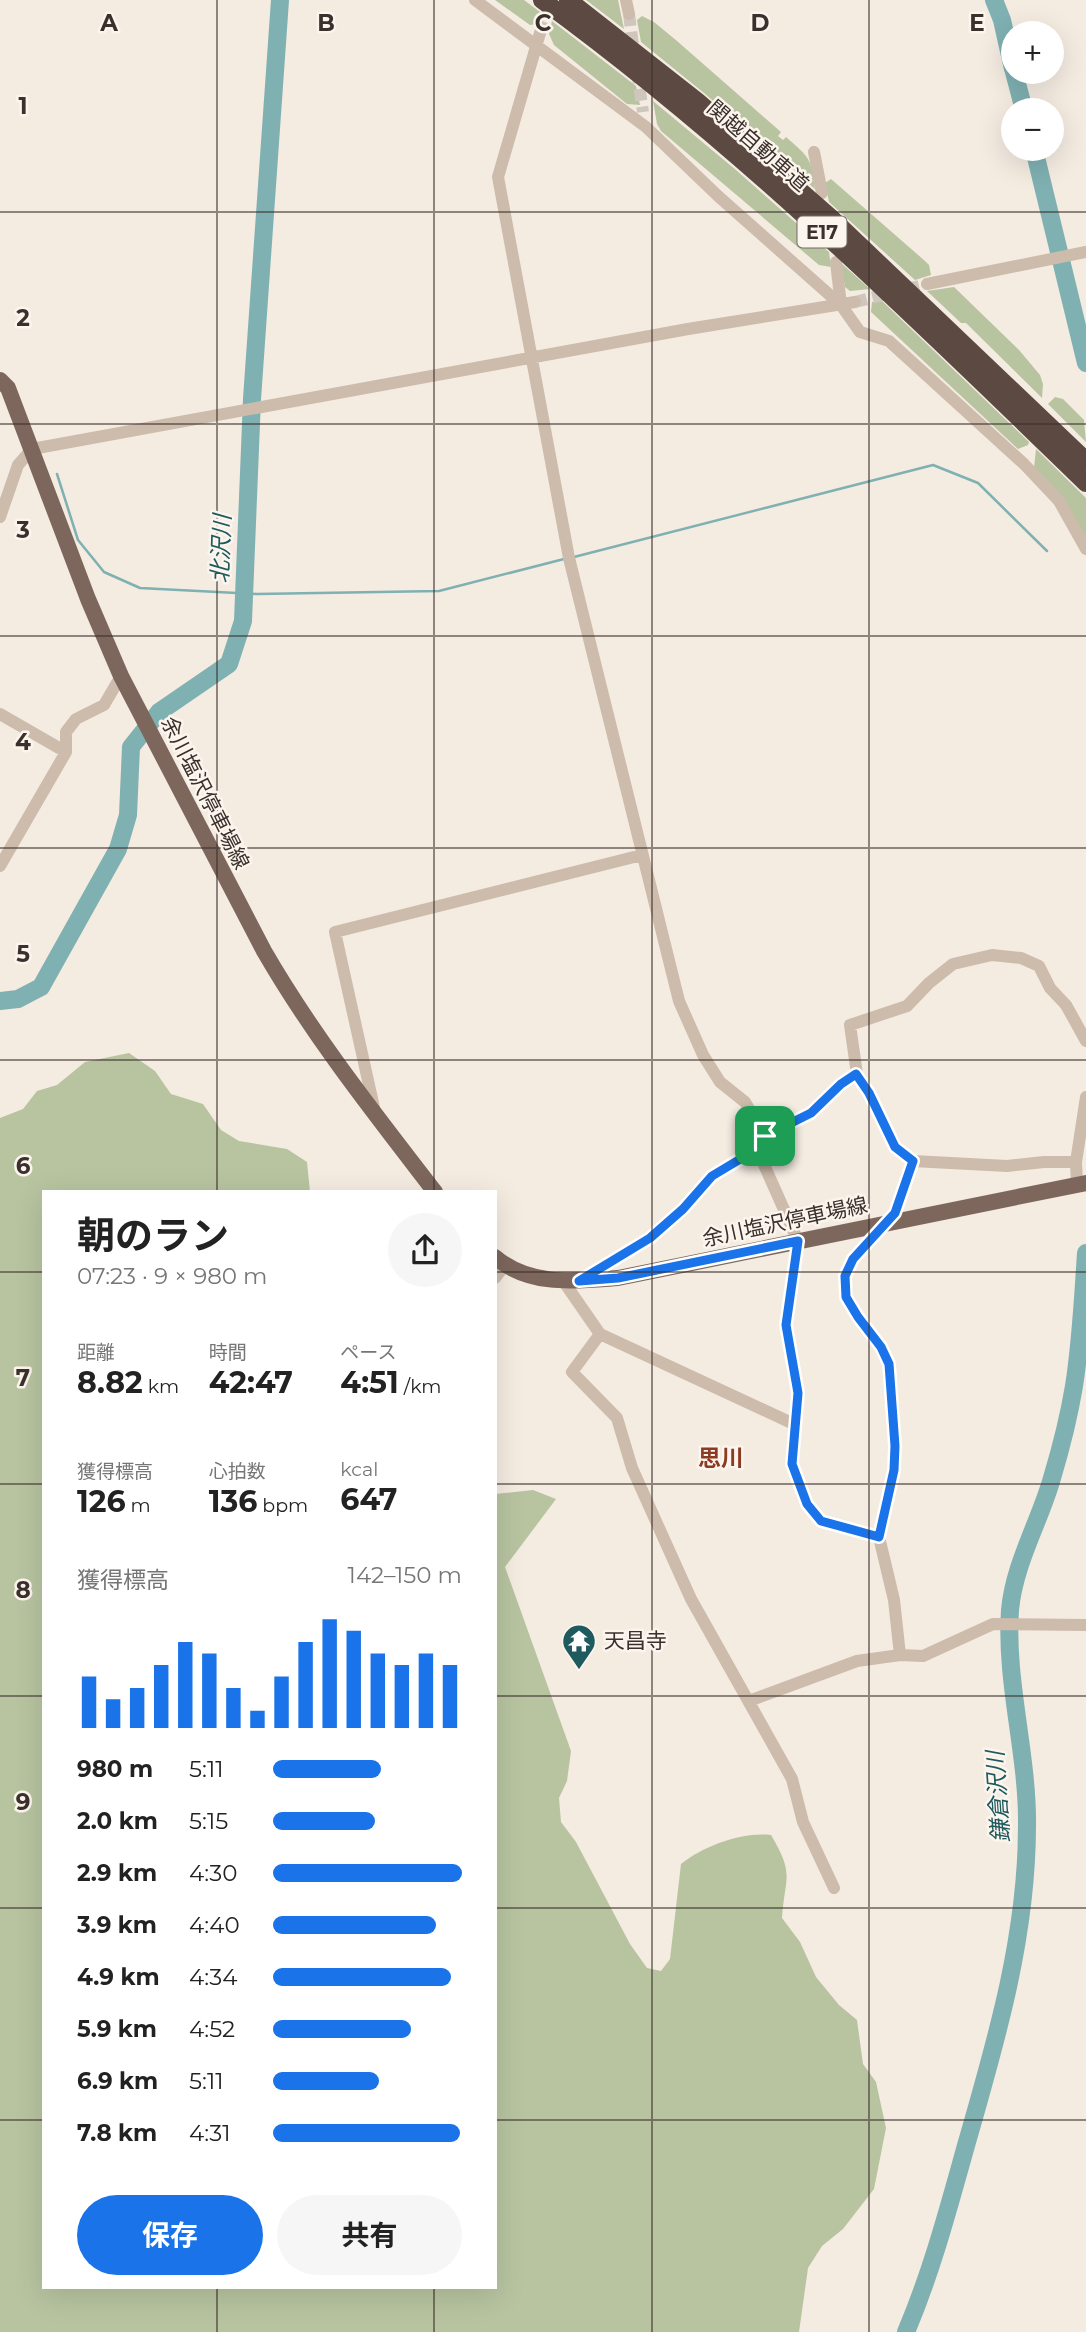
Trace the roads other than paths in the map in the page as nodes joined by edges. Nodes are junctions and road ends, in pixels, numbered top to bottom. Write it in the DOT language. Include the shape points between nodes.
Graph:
graph roads {
  1 [pos="475,0"];
  2 [pos="542,0"];
  3 [pos="568,0"];
  4 [pos="626,0"];
  5 [pos="629,14"];
  6 [pos="538,39"];
  7 [pos="643,112"];
  8 [pos="646,127"];
  9 [pos="814,152"];
  10 [pos="822,193"];
  11 [pos="1080,253"];
  12 [pos="835,262"];
  13 [pos="927,284"];
  14 [pos="855,302"];
  15 [pos="841,305"];
  16 [pos="531,359"];
  17 [pos="0,380"];
  18 [pos="32,449"];
  19 [pos="1086,461"];
  20 [pos="1086,483"];
  21 [pos="0,517"];
  22 [pos="1086,549"];
  23 [pos="121,676"];
  24 [pos="0,714"];
  25 [pos="66,752"];
  26 [pos="642,855"];
  27 [pos="0,866"];
  28 [pos="1086,1041"];
  29 [pos="856,1074"];
  30 [pos="1086,1097"];
  31 [pos="375,1114"];
  32 [pos="765,1136"];
  33 [pos="757,1149"];
  34 [pos="913,1161"];
  35 [pos="1076,1162"];
  36 [pos="1081,1184"];
  37 [pos="433,1190"];
  38 [pos="885,1223"];
  39 [pos="798,1241"];
  40 [pos="498,1267"];
  41 [pos="572,1281"];
  42 [pos="600,1334"];
  43 [pos="796,1425"];
  44 [pos="879,1537"];
  45 [pos="1086,1625"];
  46 [pos="900,1655"];
  47 [pos="749,1701"];
  48 [pos="834,1888"];
  1 -- 6 [label="street"];
  2 -- 20 [label="highway, 関越自動車道 / E17" via="807,218"];
  3 -- 19 [label="highway, 関越自動車道 / E17" via="696,101 830,217"];
  4 -- 5 [label="street"];
  6 -- 8 [label="street"];
  6 -- 16 [label="street" via="498,177"];
  7 -- 8 [label="street"];
  8 -- 15 [label="street"];
  9 -- 10 [label="street"];
  11 -- 13 [label="street"];
  12 -- 15 [label="street"];
  14 -- 15 [label="street"];
  15 -- 16 [label="street"];
  15 -- 22 [label="street" via="860,332 889,341 1024,464 1059,501"];
  16 -- 18 [label="street"];
  16 -- 26 [label="street" via="569,558"];
  17 -- 18 [label="main road, 余川塩沢停車場線" via="8,388"];
  18 -- 21 [label="street" via="18,465"];
  18 -- 23 [label="main road, 余川塩沢停車場線"];
  23 -- 25 [label="street" via="104,705 76,719 66,732"];
  23 -- 31 [label="main road, 余川塩沢停車場線" via="282,984"];
  24 -- 25 [label="street"];
  25 -- 27 [label="street"];
  26 -- 31 [label="street" via="335,932"];
  26 -- 32 [label="street" via="678,1001 720,1082 745,1102"];
  28 -- 29 [label="street" via="1039,966 1021,958 992,955 953,964 907,1006 850,1025"];
  29 -- 32 [label="street" via="811,1113"];
  29 -- 34 [label="street" via="895,1147"];
  30 -- 35 [label="street"];
  31 -- 37 [label="main road, 余川塩沢停車場線"];
  32 -- 33 [label="street"];
  33 -- 39 [label="street"];
  33 -- 41 [label="street" via="712,1176 650,1238"];
  34 -- 35 [label="street" via="1007,1166"];
  34 -- 38 [label="street" via="895,1213"];
  35 -- 36 [label="street"];
  36 -- 38 [label="main road, 余川塩沢停車場線"];
  38 -- 39 [label="main road, 余川塩沢停車場線"];
  38 -- 44 [label="street" via="853,1259 845,1276 846,1297 889,1364 894,1470"];
  39 -- 41 [label="main road, 余川塩沢停車場線" via="618,1278"];
  39 -- 43 [label="street" via="786,1325 798,1393"];
  40 -- 41 [label="main road, 余川塩沢停車場線"];
  41 -- 42 [label="street"];
  42 -- 43 [label="street"];
  42 -- 47 [label="street" via="572,1372 617,1418 632,1468 691,1599"];
  43 -- 44 [label="street" via="792,1464 807,1504 821,1521"];
  44 -- 46 [label="street" via="894,1600"];
  45 -- 46 [label="street" via="993,1624 923,1656"];
  46 -- 47 [label="street" via="857,1661"];
  47 -- 48 [label="street" via="792,1779 803,1822"];
}
